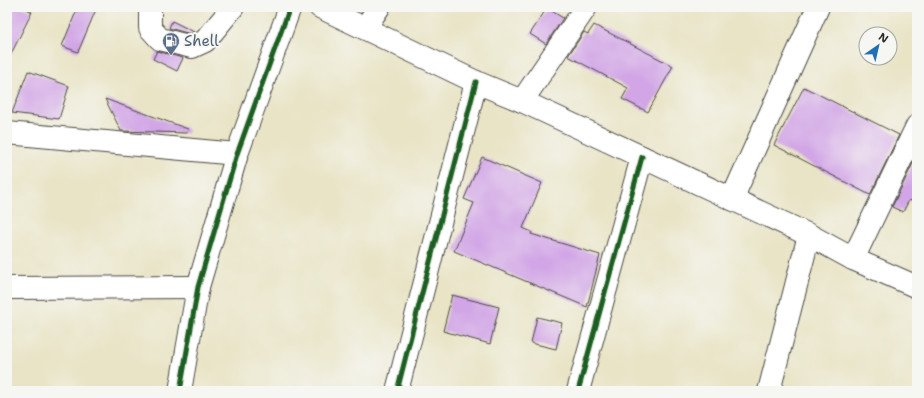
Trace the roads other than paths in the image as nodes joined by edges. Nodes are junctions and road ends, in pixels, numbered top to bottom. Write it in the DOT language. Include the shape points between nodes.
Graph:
graph roads {
  1 [pos="150,7"];
  2 [pos="233,7"];
  3 [pos="290,7"];
  4 [pos="320,7"];
  5 [pos="379,7"];
  6 [pos="586,7"];
  7 [pos="818,7"];
  8 [pos="365,28"];
  9 [pos="476,82"];
  10 [pos="522,101"];
  11 [pos="917,126"];
  12 [pos="7,133"];
  13 [pos="237,154"];
  14 [pos="642,157"];
  15 [pos="732,199"];
  16 [pos="809,235"];
  17 [pos="853,259"];
  18 [pos="198,287"];
  19 [pos="917,287"];
  20 [pos="7,288"];
  21 [pos="180,391"];
  22 [pos="397,391"];
  23 [pos="578,391"];
  24 [pos="769,391"];
  1 -- 2 [label="main road" via="150,28 160,39 192,47 205,42"];
  3 -- 13 [label="main road"];
  4 -- 8 [label="main road"];
  5 -- 8 [label="main road"];
  6 -- 10 [label="main road"];
  7 -- 15 [label="main road"];
  8 -- 9 [label="main road"];
  9 -- 10 [label="main road"];
  9 -- 22 [label="main road"];
  10 -- 14 [label="main road"];
  11 -- 17 [label="main road"];
  12 -- 13 [label="main road"];
  13 -- 18 [label="main road"];
  14 -- 15 [label="main road"];
  14 -- 23 [label="main road"];
  15 -- 16 [label="main road"];
  16 -- 17 [label="main road"];
  16 -- 24 [label="main road"];
  17 -- 19 [label="main road"];
  18 -- 20 [label="main road"];
  18 -- 21 [label="main road"];
}
